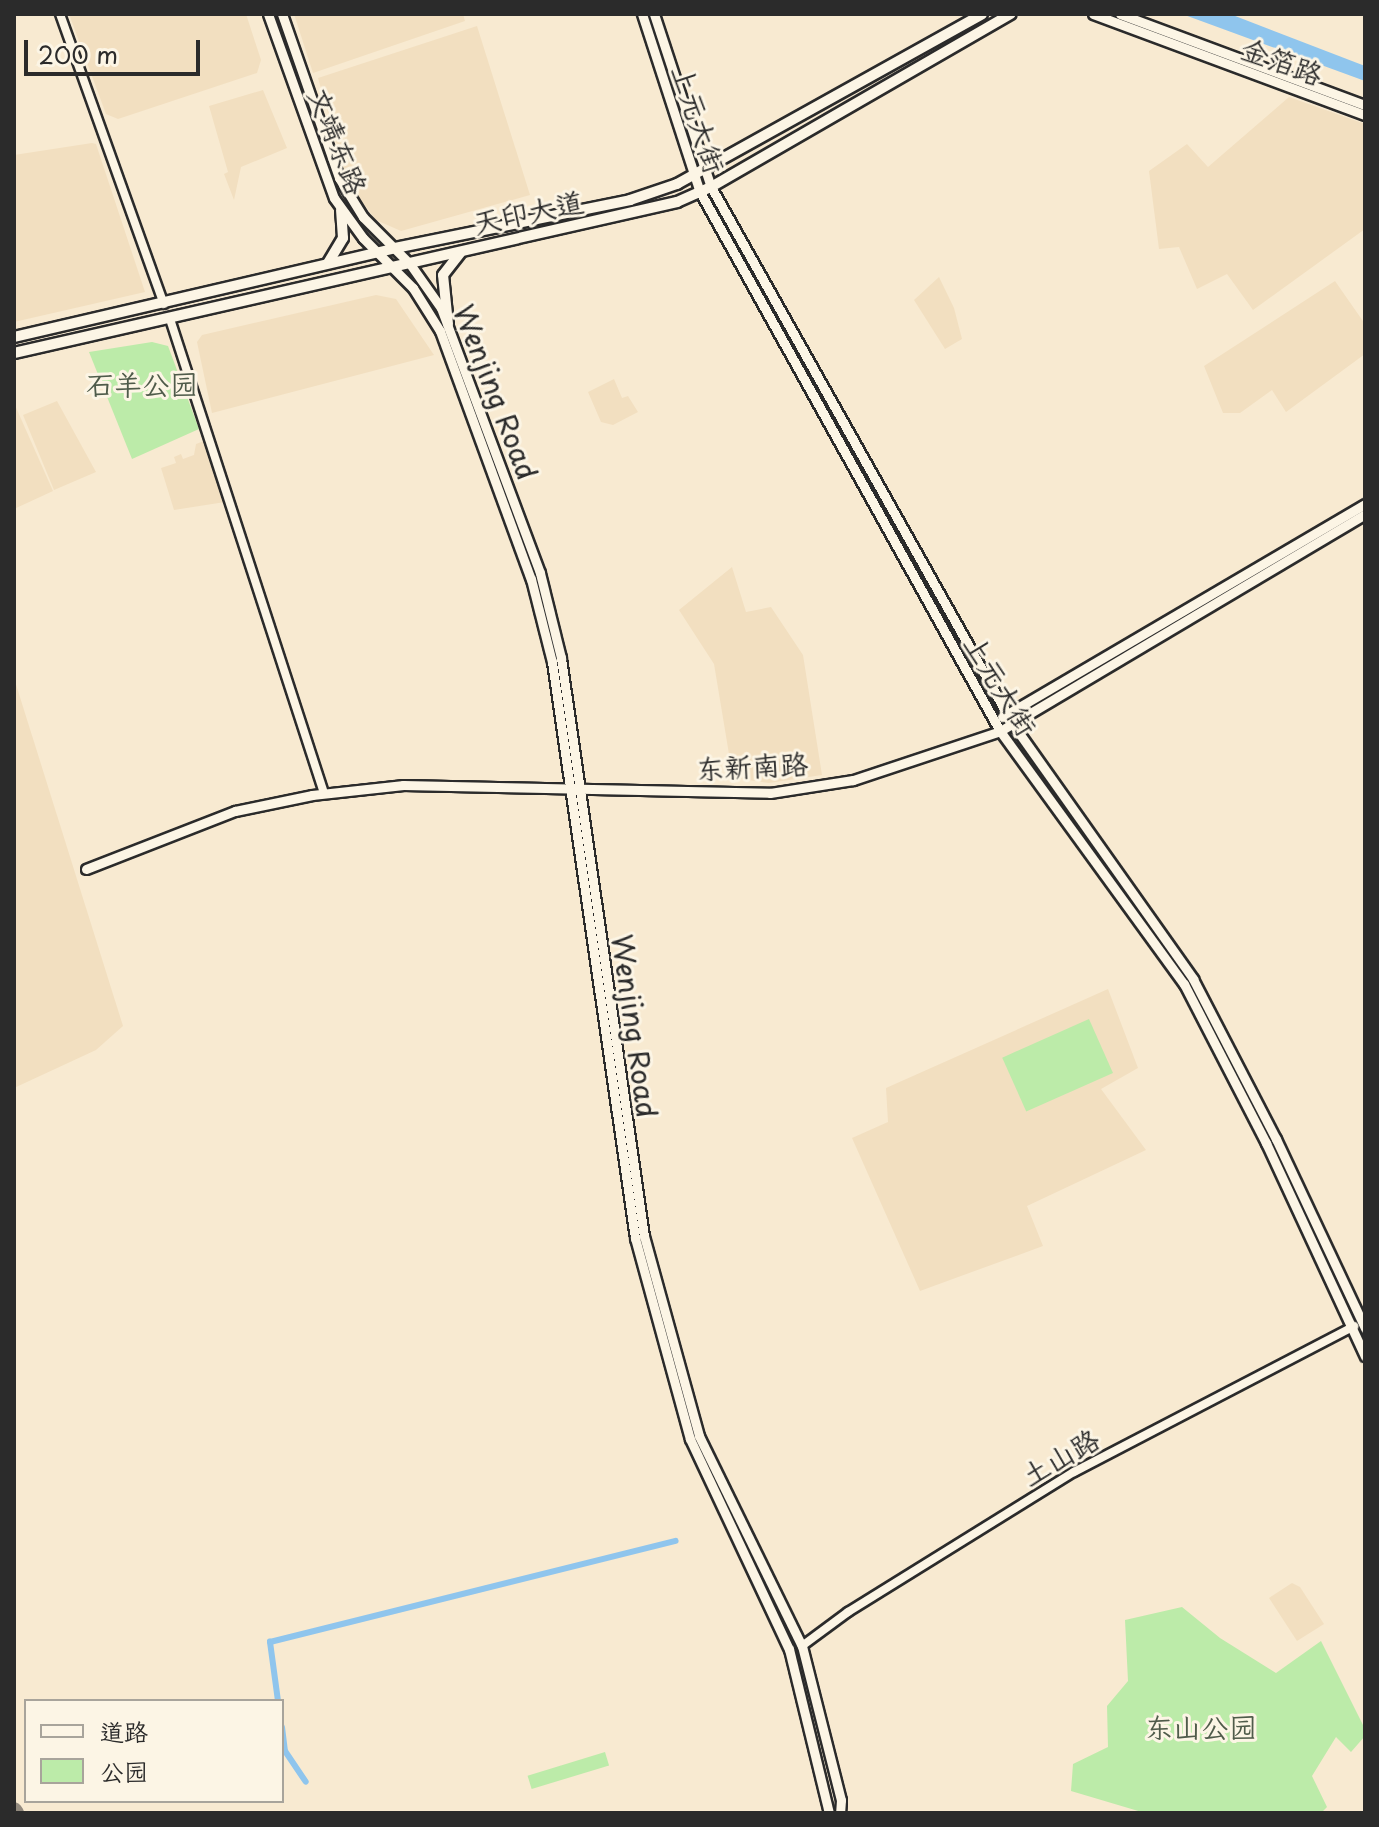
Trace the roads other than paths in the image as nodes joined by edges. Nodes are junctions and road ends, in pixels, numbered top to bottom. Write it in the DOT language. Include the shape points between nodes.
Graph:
graph roads {
  1 [pos="60,14"];
  2 [pos="268,14"];
  3 [pos="282,14"];
  4 [pos="642,14"];
  5 [pos="654,14"];
  6 [pos="1011,14"];
  7 [pos="1093,14"];
  8 [pos="1120,14"];
  9 [pos="977,16"];
  10 [pos="1365,105"];
  11 [pos="1365,115"];
  12 [pos="699,174"];
  13 [pos="711,187"];
  14 [pos="700,192"];
  15 [pos="341,210"];
  16 [pos="395,248"];
  17 [pos="462,251"];
  18 [pos="377,252"];
  19 [pos="410,264"];
  20 [pos="325,265"];
  21 [pos="394,268"];
  22 [pos="164,304"];
  23 [pos="170,319"];
  24 [pos="448,324"];
  25 [pos="14,337"];
  26 [pos="14,353"];
  27 [pos="1365,504"];
  28 [pos="1365,514"];
  29 [pos="1010,719"];
  30 [pos="997,726"];
  31 [pos="573,790"];
  32 [pos="324,793"];
  33 [pos="86,869"];
  34 [pos="1364,1323"];
  35 [pos="1351,1327"];
  36 [pos="1365,1356"];
  37 [pos="802,1646"];
  38 [pos="829,1813"];
  39 [pos="840,1813"];
  1 -- 22 [label="street"];
  2 -- 15 [label="main road, 文靖东路" via="313,147"];
  3 -- 16 [label="main road, 文靖东路" via="339,178 363,217"];
  4 -- 12 [label="main road, 上元大街"];
  5 -- 12 [label="main road, 上元大街"];
  6 -- 13 [label="main road, 天印大道"];
  7 -- 11 [label="main road, 金箔路"];
  8 -- 10 [label="main road, 金箔路"];
  9 -- 12 [label="main road, 天印大道"];
  12 -- 13 [label="main road, 上元大街"];
  12 -- 14 [label="main road, 上元大街"];
  12 -- 16 [label="main road, 天印大道" via="630,200"];
  13 -- 14 [label="main road, 天印大道"];
  13 -- 29 [label="main road, 上元大街"];
  14 -- 17 [label="main road, 天印大道" via="634,213"];
  14 -- 30 [label="main road, 上元大街"];
  15 -- 18 [label="main road, 文靖东路"];
  15 -- 20 [label="main road" via="343,238"];
  16 -- 18 [label="main road, 天印大道"];
  16 -- 19 [label="main road, Wenjing Road"];
  17 -- 19 [label="main road, 天印大道"];
  17 -- 24 [label="main road" via="443,275"];
  18 -- 20 [label="main road, 天印大道"];
  18 -- 21 [label="main road, 文靖东路"];
  19 -- 21 [label="main road, 天印大道"];
  19 -- 24 [label="main road, Wenjing Road"];
  20 -- 22 [label="main road, 天印大道"];
  21 -- 23 [label="main road, 天印大道"];
  21 -- 31 [label="main road, Wenjing Road" via="428,310 448,348 531,579 552,662"];
  22 -- 25 [label="main road, 天印大道"];
  23 -- 26 [label="main road, 天印大道"];
  23 -- 32 [label="street"];
  24 -- 31 [label="main road, Wenjing Road" via="540,573 561,658"];
  27 -- 29 [label="main road, 东新南路"];
  28 -- 29 [label="main road, 东新南路"];
  29 -- 30 [label="main road, 东新南路"];
  29 -- 34 [label="main road, 上元大街" via="1193,979"];
  30 -- 31 [label="main road, 东新南路" via="853,780 770,793"];
  30 -- 35 [label="main road, 上元大街" via="1184,984 1266,1143"];
  31 -- 32 [label="main road, 东新南路" via="403,785"];
  31 -- 37 [label="main road, Wenjing Road" via="644,1236 699,1436"];
  31 -- 38 [label="main road, Wenjing Road" via="635,1238 690,1439 789,1649"];
  32 -- 33 [label="main road, 东新南路" via="235,811"];
  34 -- 35 [label="street, 土山路"];
  35 -- 36 [label="main road, 上元大街"];
  35 -- 37 [label="street, 土山路" via="1074,1472"];
  37 -- 39 [label="main road, Wenjing Road"];
}
